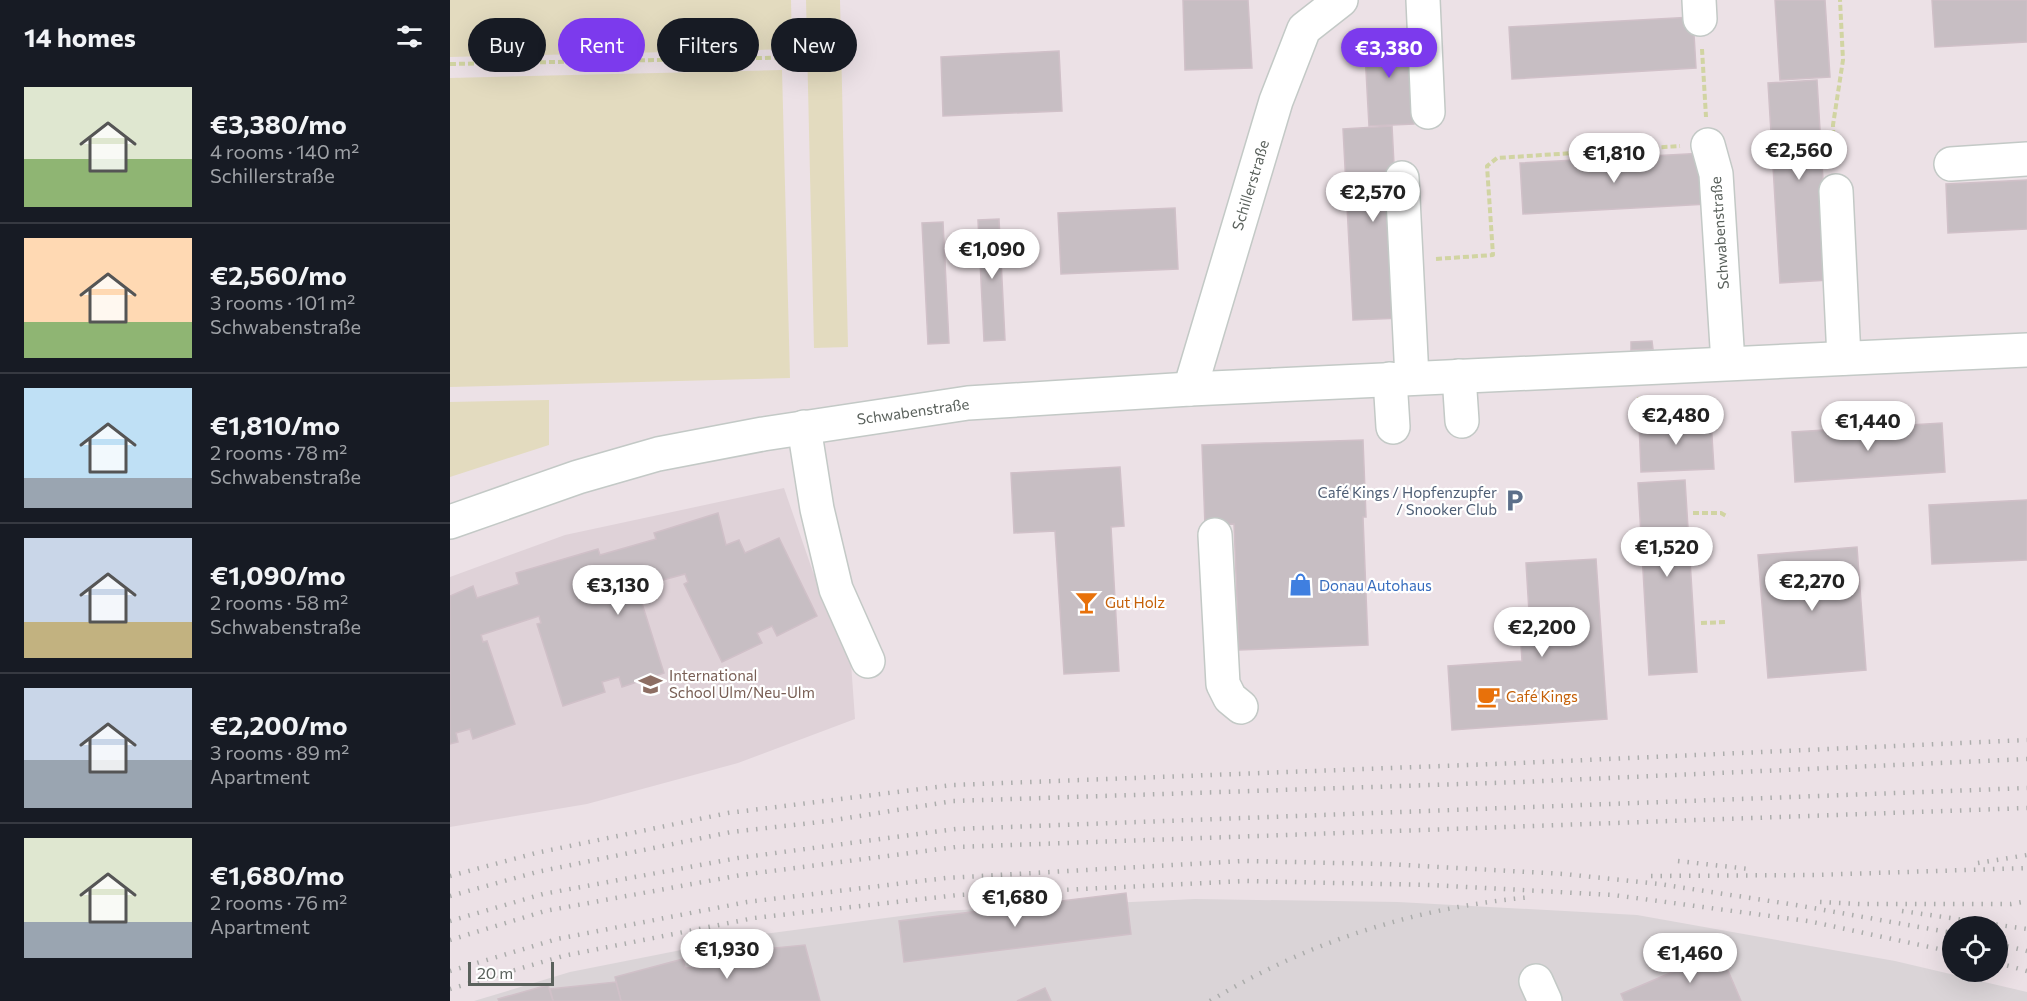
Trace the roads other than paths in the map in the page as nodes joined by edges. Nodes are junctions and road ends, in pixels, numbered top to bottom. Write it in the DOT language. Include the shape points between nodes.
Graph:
graph roads {
  1 [pos="1340,0"];
  2 [pos="1423,0"];
  3 [pos="1428,112"];
  4 [pos="1708,145"];
  5 [pos="2027,159"];
  6 [pos="1951,164"];
  7 [pos="1402,178"];
  8 [pos="1836,191"];
  9 [pos="2027,350"];
  10 [pos="1844,358"];
  11 [pos="1728,363"];
  12 [pos="1459,376"];
  13 [pos="1401,379"];
  14 [pos="1190,389"];
  15 [pos="1462,421"];
  16 [pos="1393,426"];
  17 [pos="804,427"];
  18 [pos="450,522"];
  19 [pos="1215,534"];
  20 [pos="868,662"];
  21 [pos="1241,707"];
  1 -- 14 [label="street, Schillerstraße" via="1304,28 1276,101"];
  2 -- 3 [label="street"];
  4 -- 11 [label="street, Schwabenstraße" via="1716,174"];
  5 -- 6 [label="street"];
  7 -- 13 [label="street" via="1406,260"];
  8 -- 10 [label="street"];
  9 -- 10 [label="street, Schwabenstraße"];
  10 -- 11 [label="street, Schwabenstraße"];
  11 -- 12 [label="street, Schwabenstraße"];
  12 -- 13 [label="street, Schwabenstraße"];
  12 -- 15 [label="street"];
  13 -- 14 [label="street, Schwabenstraße"];
  13 -- 16 [label="street"];
  14 -- 17 [label="street, Schwabenstraße" via="968,403"];
  17 -- 18 [label="street, Schwabenstraße" via="658,454"];
  17 -- 20 [label="street" via="836,590"];
  19 -- 21 [label="street" via="1223,684 1230,698"];
}
